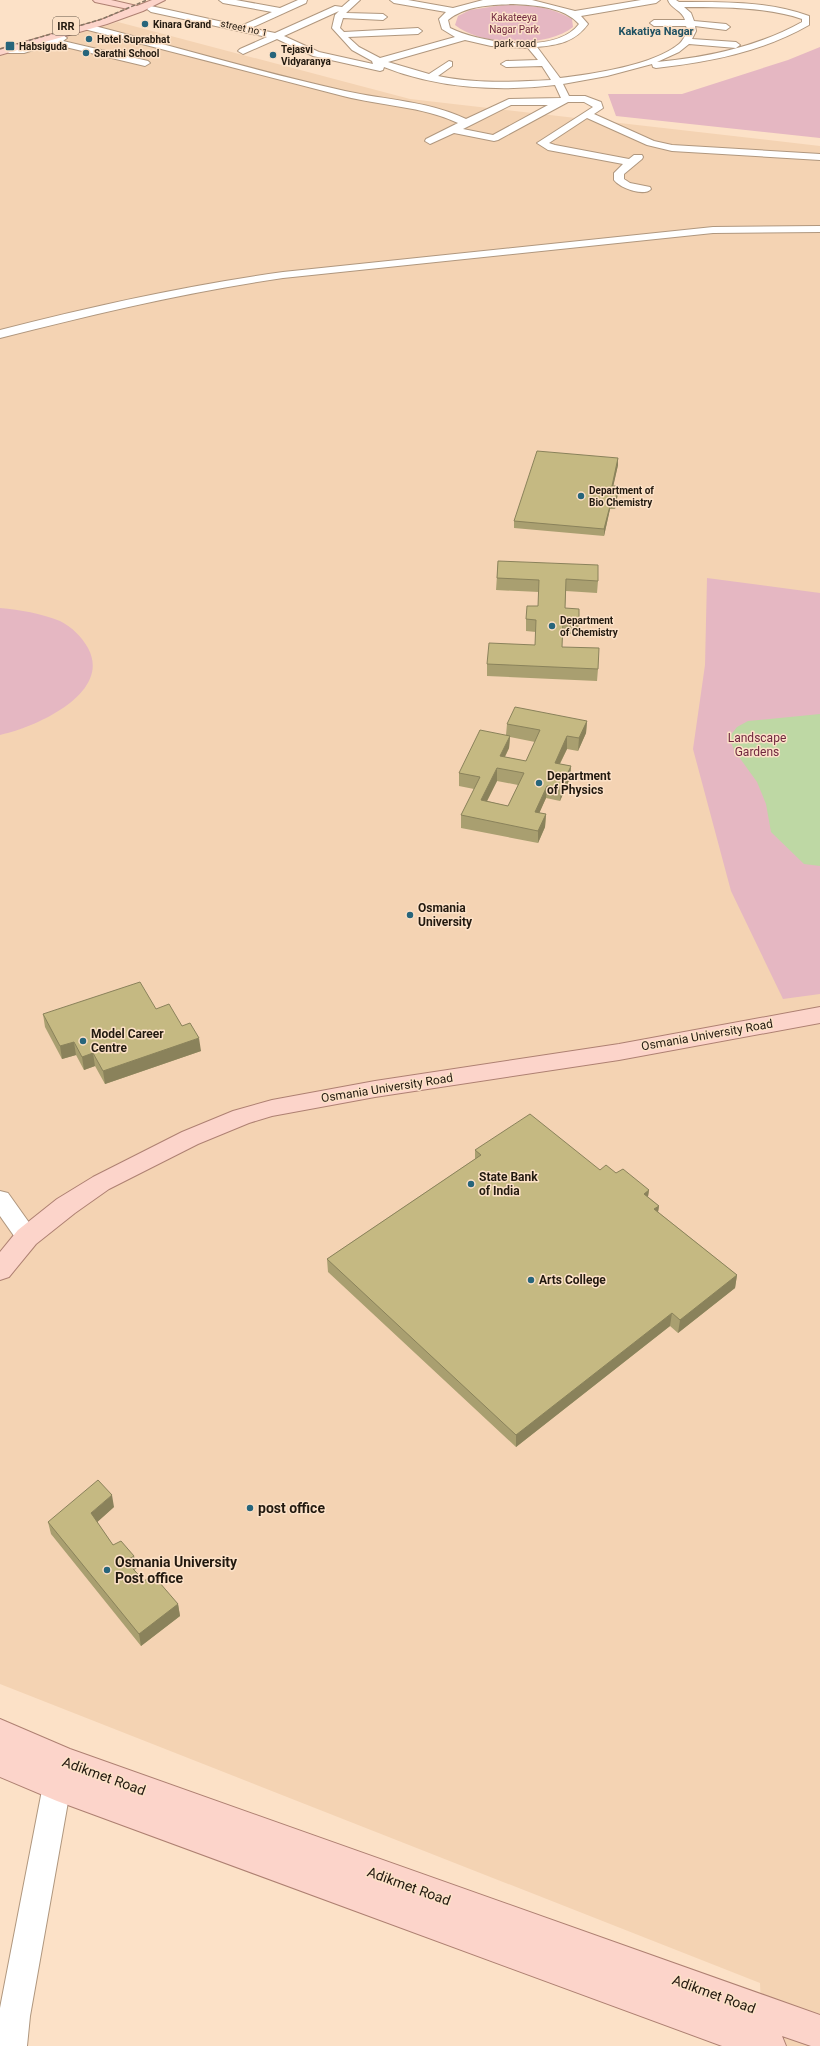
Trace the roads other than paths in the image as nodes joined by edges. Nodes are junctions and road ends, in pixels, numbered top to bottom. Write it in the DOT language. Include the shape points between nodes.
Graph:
graph roads {
  1 [pos="100,0"];
  2 [pos="116,0"];
  3 [pos="160,0"];
  4 [pos="356,0"];
  5 [pos="394,0"];
  6 [pos="656,0"];
  7 [pos="220,1"];
  8 [pos="304,1"];
  9 [pos="513,1"];
  10 [pos="673,1"];
  11 [pos="787,1"];
  12 [pos="721,3"];
  13 [pos="137,4"];
  14 [pos="324,5"];
  15 [pos="752,5"];
  16 [pos="197,10"];
  17 [pos="340,10"];
  18 [pos="280,11"];
  19 [pos="453,11"];
  20 [pos="575,14"];
  21 [pos="101,16"];
  22 [pos="182,16"];
  23 [pos="248,16"];
  24 [pos="380,16"];
  25 [pos="262,19"];
  26 [pos="654,23"];
  27 [pos="690,23"];
  28 [pos="392,24"];
  29 [pos="90,27"];
  30 [pos="726,27"];
  31 [pos="243,28"];
  32 [pos="420,31"];
  33 [pos="342,35"];
  34 [pos="277,36"];
  35 [pos="462,38"];
  36 [pos="51,41"];
  37 [pos="686,41"];
  38 [pos="496,44"];
  39 [pos="434,45"];
  40 [pos="531,45"];
  41 [pos="752,46"];
  42 [pos="3,49"];
  43 [pos="243,51"];
  44 [pos="488,54"];
  45 [pos="378,61"];
  46 [pos="145,63"];
  47 [pos="544,63"];
  48 [pos="449,64"];
  49 [pos="506,64"];
  50 [pos="366,66"];
  51 [pos="632,67"];
  52 [pos="356,73"];
  53 [pos="415,74"];
  54 [pos="431,77"];
  55 [pos="558,82"];
  56 [pos="562,100"];
  57 [pos="586,114"];
  58 [pos="466,123"];
  59 [pos="455,130"];
  60 [pos="430,141"];
  61 [pos="651,143"];
  62 [pos="820,157"];
  63 [pos="632,163"];
  64 [pos="646,189"];
  65 [pos="820,229"];
  66 [pos="0,334"];
  67 [pos="820,1015"];
  68 [pos="0,1199"];
  69 [pos="26,1237"];
  70 [pos="0,1270"];
  71 [pos="0,1734"];
  72 [pos="0,1762"];
  73 [pos="62,1774"];
  74 [pos="725,1998"];
  75 [pos="7,2016"];
  76 [pos="820,2032"];
  77 [pos="728,2038"];
  78 [pos="11,2046"];
  79 [pos="770,2046"];
  1 -- 13 [label="main road"];
  1 -- 21 [label="main road" via="106,9"];
  2 -- 13 [label="main road"];
  3 -- 13 [label="main road, IRR"];
  4 -- 17 [label="street"];
  5 -- 19 [label="street"];
  6 -- 20 [label="street"];
  7 -- 18 [label="street"];
  8 -- 18 [label="street"];
  9 -- 19 [label="street" via="483,3"];
  9 -- 20 [label="street" via="551,5"];
  10 -- 12 [label="street"];
  10 -- 27 [label="street" via="688,15"];
  11 -- 15 [label="street" via="781,9"];
  12 -- 15 [label="street"];
  13 -- 21 [label="main road, IRR"];
  13 -- 22 [label="street, street no 1"];
  13 -- 29 [label="main road, IRR"];
  14 -- 17 [label="street"];
  15 -- 41 [label="street" via="800,14 809,19 791,32"];
  16 -- 22 [label="street"];
  17 -- 24 [label="street"];
  17 -- 33 [label="street" via="336,28"];
  17 -- 34 [label="street"];
  18 -- 25 [label="street"];
  19 -- 35 [label="street, park road" via="443,19 441,25"];
  20 -- 40 [label="street, park road" via="584,24 575,34 561,40"];
  21 -- 42 [label="main road, IRR"];
  22 -- 31 [label="street, street no 1"];
  23 -- 25 [label="street"];
  25 -- 31 [label="street"];
  26 -- 27 [label="street"];
  27 -- 30 [label="street"];
  27 -- 37 [label="street" via="692,31"];
  28 -- 32 [label="street"];
  29 -- 36 [label="street"];
  29 -- 42 [label="main road, IRR"];
  29 -- 58 [label="street" via="346,94 420,106"];
  31 -- 34 [label="street, street no 1"];
  32 -- 33 [label="street"];
  32 -- 39 [label="street"];
  33 -- 45 [label="street" via="350,45"];
  34 -- 43 [label="street"];
  34 -- 50 [label="street, street no 1" via="316,54"];
  35 -- 38 [label="street, park road"];
  35 -- 39 [label="street"];
  36 -- 42 [label="street" via="24,50"];
  36 -- 46 [label="street"];
  37 -- 41 [label="street"];
  37 -- 51 [label="street" via="683,46 656,60"];
  38 -- 40 [label="street, park road"];
  38 -- 44 [label="street"];
  39 -- 45 [label="street"];
  40 -- 47 [label="street"];
  41 -- 51 [label="street" via="670,64"];
  45 -- 50 [label="street"];
  45 -- 53 [label="street"];
  47 -- 49 [label="street"];
  47 -- 55 [label="street"];
  48 -- 54 [label="street"];
  50 -- 52 [label="street"];
  50 -- 53 [label="street, street no 1"];
  51 -- 55 [label="street"];
  53 -- 54 [label="street"];
  54 -- 55 [label="street"];
  55 -- 56 [label="street"];
  56 -- 57 [label="street" via="585,99 598,104 598,108"];
  56 -- 58 [label="street" via="509,102"];
  56 -- 59 [label="street" via="494,138"];
  57 -- 61 [label="street"];
  57 -- 63 [label="street" via="542,143 552,148"];
  58 -- 59 [label="street"];
  59 -- 60 [label="street"];
  61 -- 62 [label="street" via="672,148"];
  61 -- 63 [label="street"];
  63 -- 64 [label="street" via="619,173 619,180 627,186"];
  65 -- 66 [label="street" via="713,230 283,275 234,282 85,312"];
  67 -- 69 [label="main road, Osmania University Road" via="619,1052 375,1089 241,1116 190,1138 101,1183"];
  68 -- 69 [label="street"];
  69 -- 70 [label="main road, Osmania University Road"];
  71 -- 73 [label="main road, Adikmet Road"];
  72 -- 73 [label="main road, Adikmet Road"];
  73 -- 74 [label="main road, Adikmet Road"];
  73 -- 75 [label="street"];
  73 -- 77 [label="main road, Adikmet Road"];
  74 -- 76 [label="main road, Adikmet Road"];
  74 -- 77 [label="street"];
  75 -- 78 [label="street"];
  77 -- 79 [label="main road, Adikmet Road"];
}
